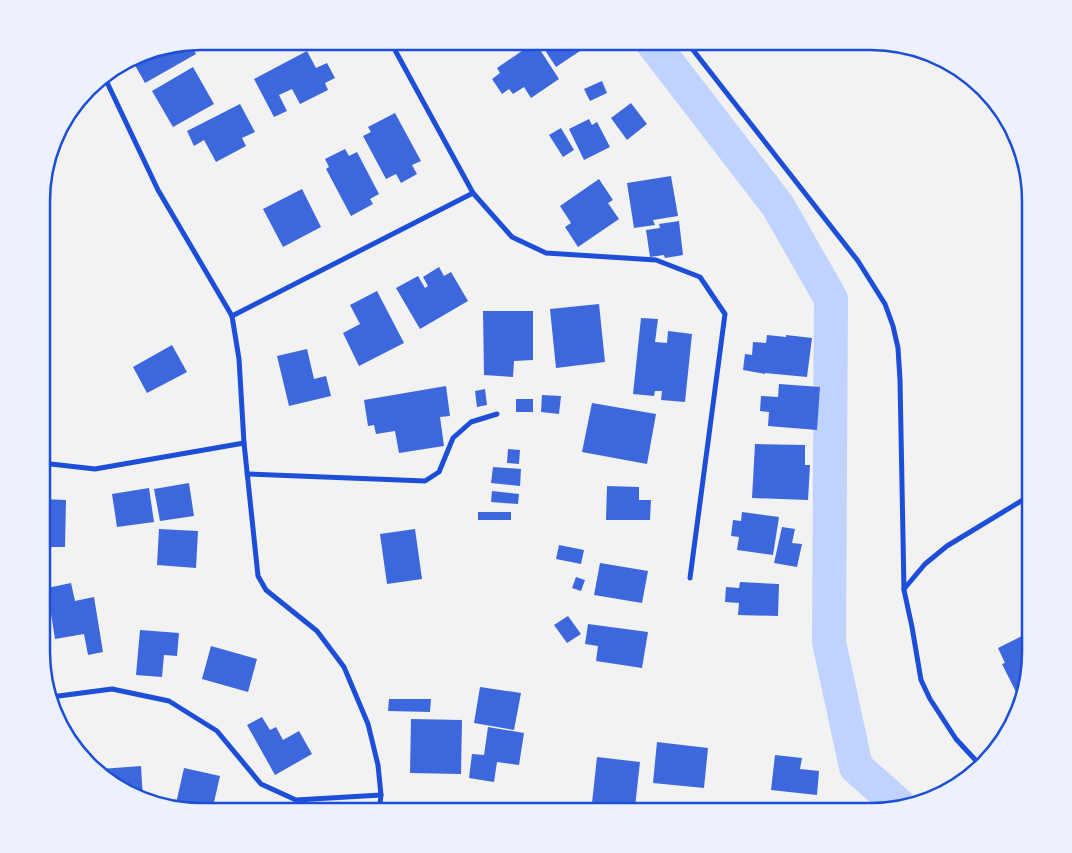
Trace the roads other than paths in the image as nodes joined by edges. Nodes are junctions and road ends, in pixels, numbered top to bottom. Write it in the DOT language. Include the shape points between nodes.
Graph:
graph roads {
  1 [pos="395,50"];
  2 [pos="692,50"];
  3 [pos="107,82"];
  4 [pos="472,193"];
  5 [pos="232,316"];
  6 [pos="497,414"];
  7 [pos="244,442"];
  8 [pos="50,464"];
  9 [pos="247,474"];
  10 [pos="1022,499"];
  11 [pos="690,578"];
  12 [pos="904,590"];
  13 [pos="57,696"];
  14 [pos="976,761"];
  15 [pos="381,795"];
  16 [pos="380,803"];
  1 -- 4 [label="street"];
  2 -- 12 [label="street" via="858,261 885,304 898,348"];
  3 -- 5 [label="street" via="158,190"];
  4 -- 5 [label="street"];
  4 -- 11 [label="street" via="512,237 546,253 656,260 700,277 725,314"];
  5 -- 7 [label="street" via="240,359"];
  6 -- 9 [label="street" via="471,422 453,438 439,472 425,482"];
  7 -- 8 [label="street" via="95,469"];
  7 -- 9 [label="street"];
  9 -- 15 [label="street" via="258,576 266,590 317,631 344,667 368,724"];
  10 -- 12 [label="street" via="947,546"];
  12 -- 14 [label="street" via="921,680 956,739"];
  13 -- 15 [label="street" via="112,689 169,701 217,731 261,784 296,800"];
  15 -- 16 [label="street"];
}
